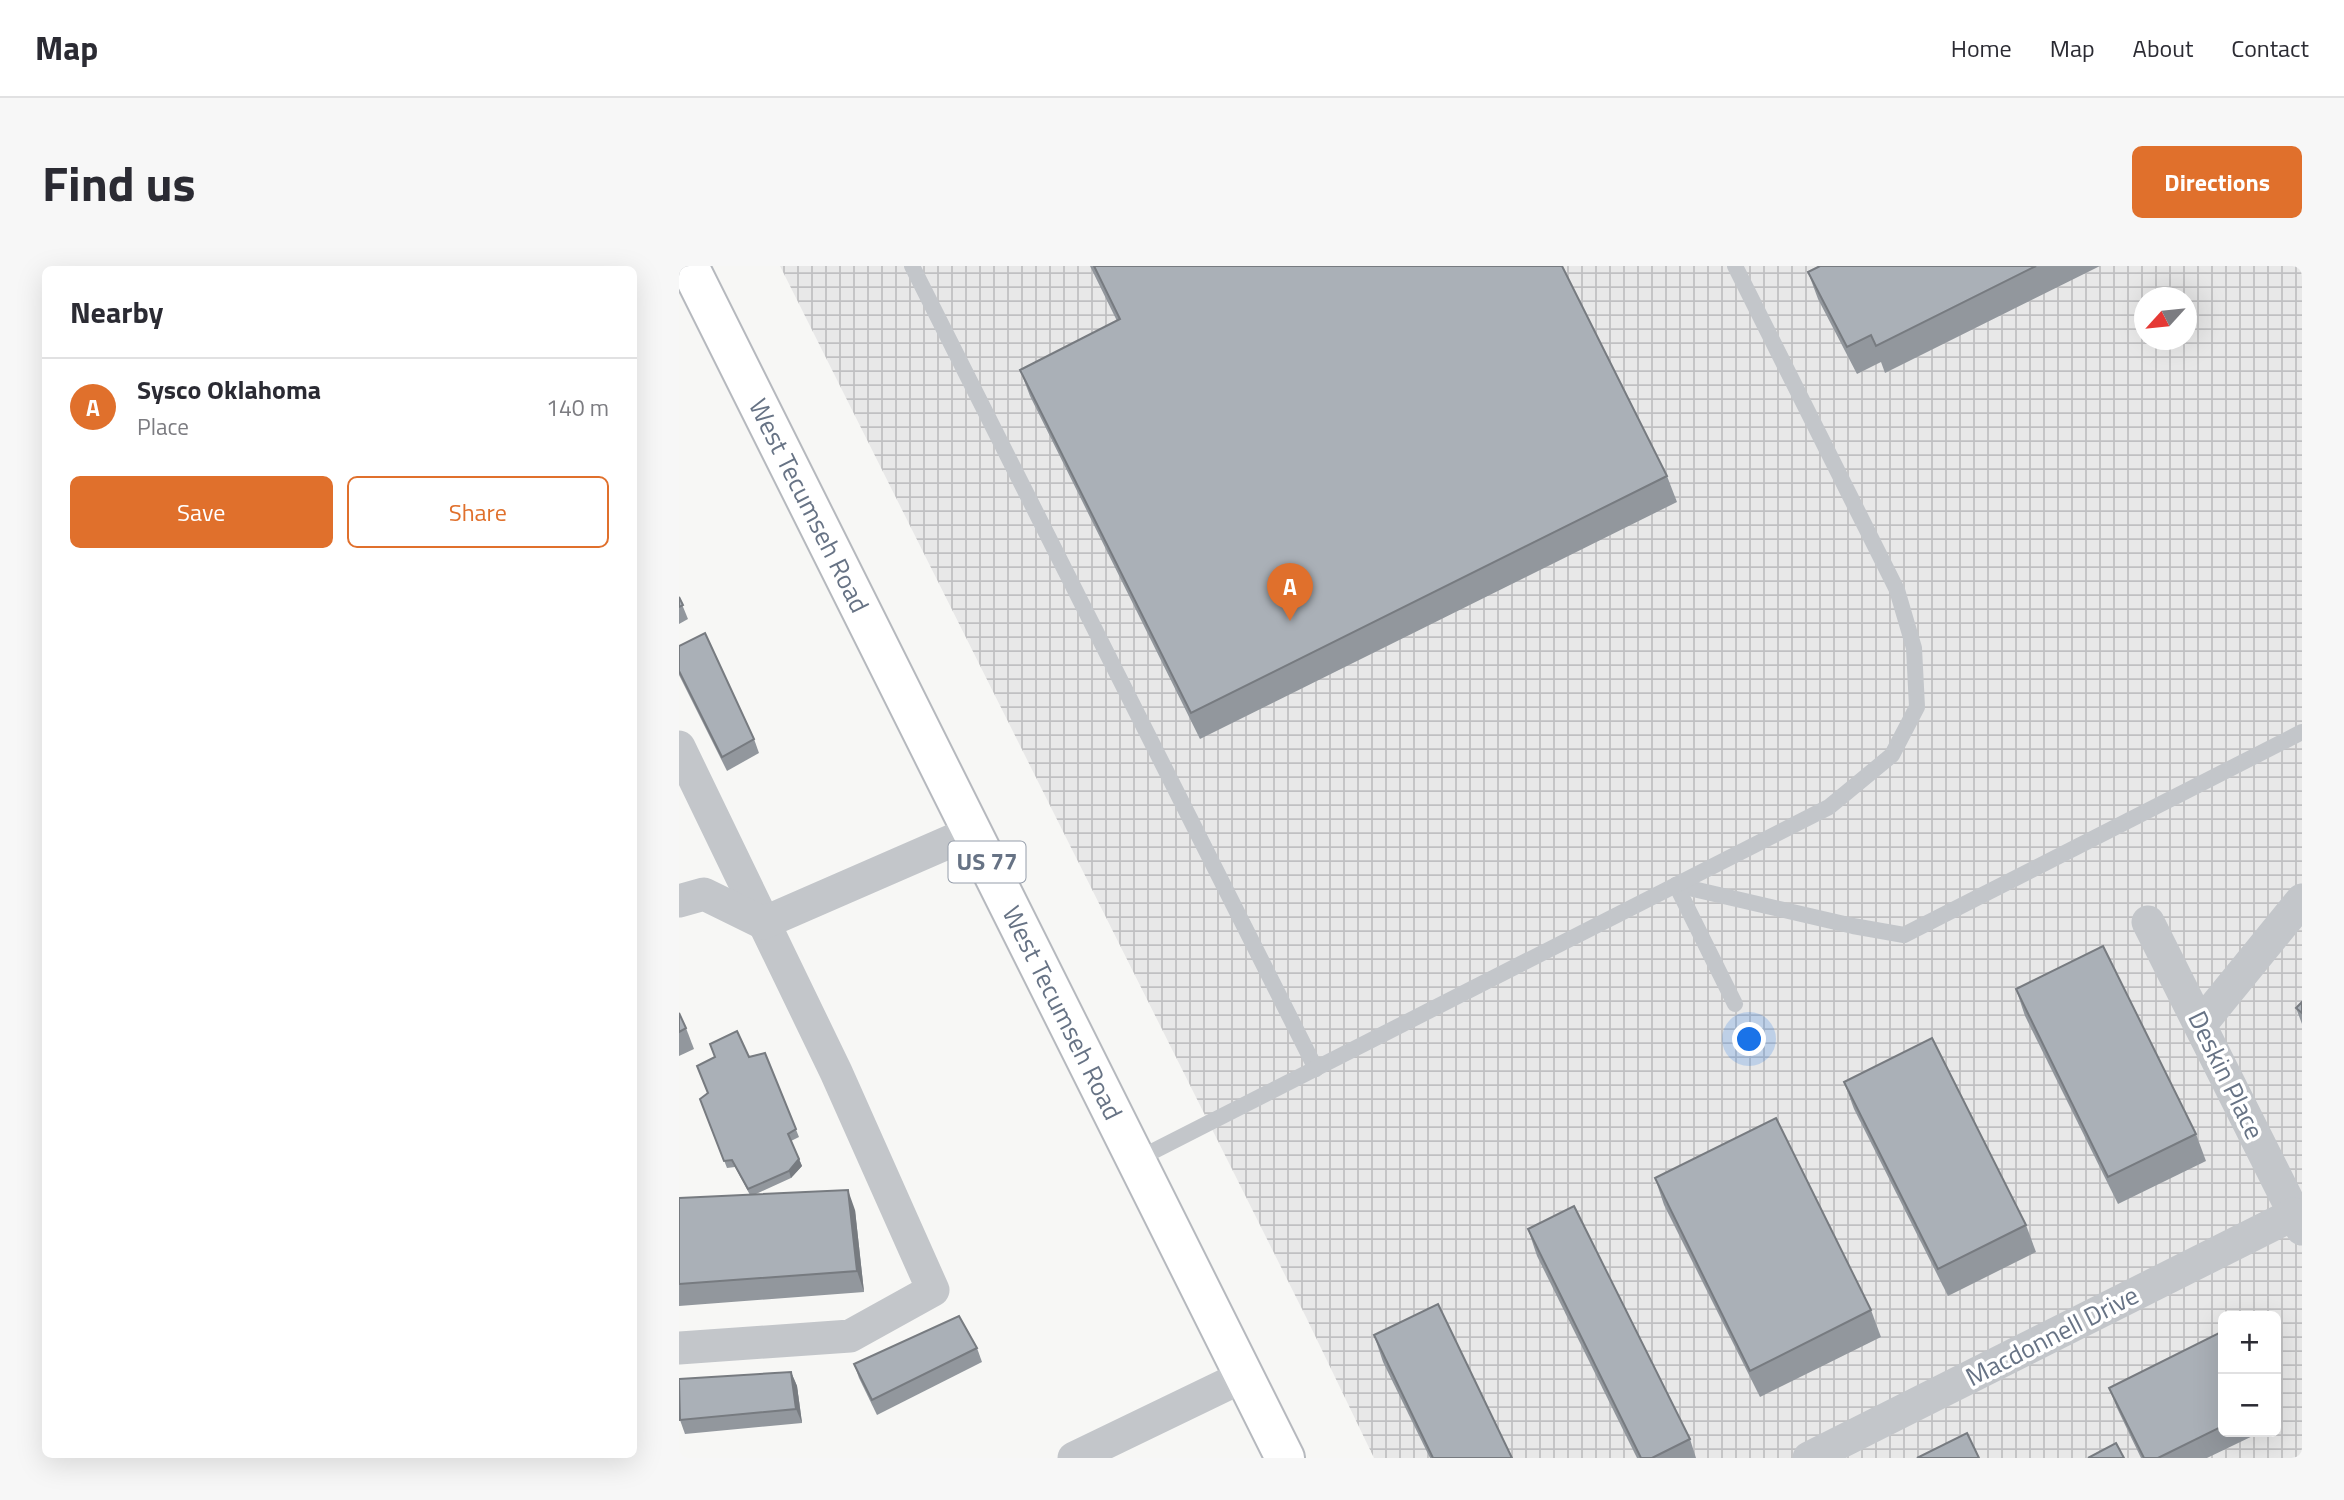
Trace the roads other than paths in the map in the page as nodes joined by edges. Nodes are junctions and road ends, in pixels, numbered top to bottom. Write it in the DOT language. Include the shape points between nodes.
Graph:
graph roads {
  1 [pos="689,266"];
  2 [pos="912,266"];
  3 [pos="1735,266"];
  4 [pos="2302,732"];
  5 [pos="679,747"];
  6 [pos="972,832"];
  7 [pos="1676,886"];
  8 [pos="2302,900"];
  9 [pos="679,901"];
  10 [pos="2148,922"];
  11 [pos="763,923"];
  12 [pos="1735,1004"];
  13 [pos="2201,1024"];
  14 [pos="1316,1069"];
  15 [pos="1136,1160"];
  16 [pos="2298,1222"];
  17 [pos="679,1348"];
  18 [pos="1244,1376"];
  19 [pos="1074,1458"];
  20 [pos="1285,1458"];
  21 [pos="1809,1458"];
  1 -- 6 [label="main road, West Tecumseh Road / US 77"];
  2 -- 14 [label="lane"];
  3 -- 7 [label="lane" via="1897,590 1914,648 1916,707 1892,755 1829,807"];
  4 -- 7 [label="lane" via="1904,935"];
  5 -- 11 [label="street"];
  6 -- 11 [label="street"];
  6 -- 15 [label="main road, West Tecumseh Road / US 77"];
  7 -- 12 [label="lane"];
  7 -- 14 [label="lane"];
  8 -- 13 [label="street"];
  9 -- 11 [label="street" via="704,894"];
  10 -- 13 [label="street, Deskin Place"];
  11 -- 17 [label="street" via="836,1072 933,1290 850,1336"];
  13 -- 16 [label="street, Deskin Place"];
  14 -- 15 [label="lane"];
  15 -- 18 [label="main road, West Tecumseh Road / US 77"];
  16 -- 21 [label="street, Macdonnell Drive"];
  18 -- 19 [label="street"];
  18 -- 20 [label="main road, West Tecumseh Road / US 77"];
}
